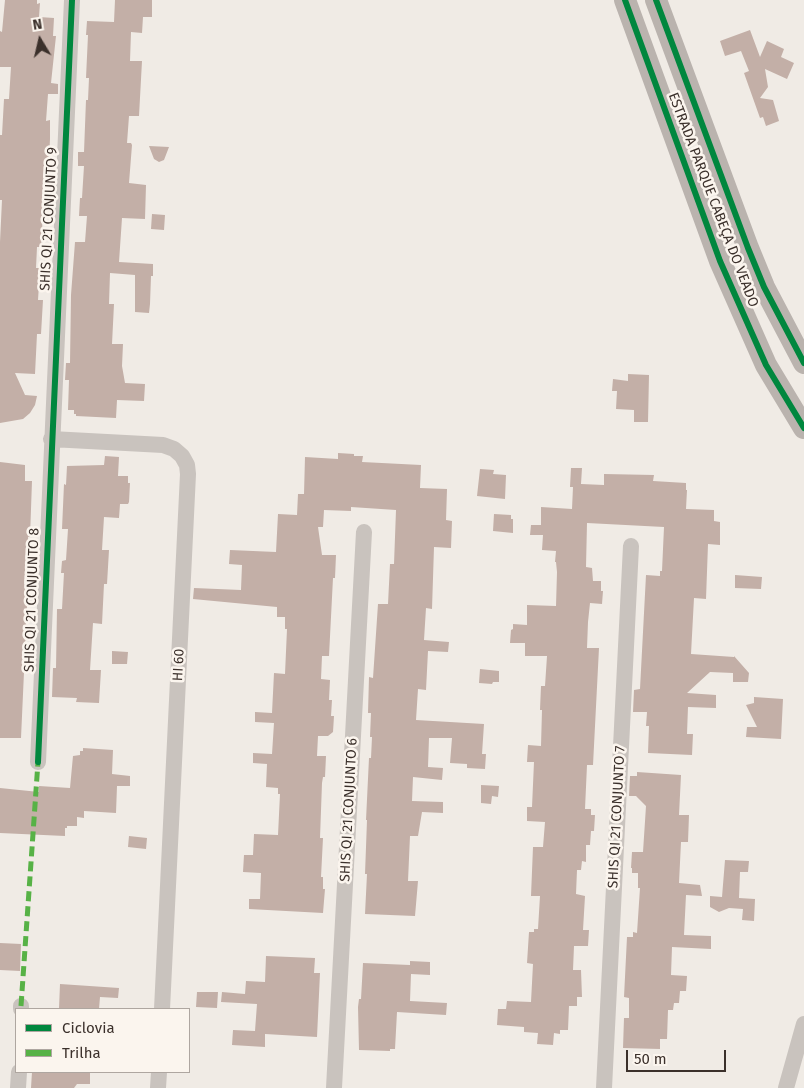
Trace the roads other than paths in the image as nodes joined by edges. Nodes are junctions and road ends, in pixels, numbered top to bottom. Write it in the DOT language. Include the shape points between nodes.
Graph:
graph roads {
  1 [pos="72,0"];
  2 [pos="625,0"];
  3 [pos="656,0"];
  4 [pos="677,56"];
  5 [pos="650,66"];
  6 [pos="686,83"];
  7 [pos="659,92"];
  8 [pos="804,363"];
  9 [pos="804,428"];
  10 [pos="52,439"];
  11 [pos="364,532"];
  12 [pos="630,546"];
  13 [pos="38,762"];
  14 [pos="162,1008"];
  15 [pos="804,1024"];
  16 [pos="18,1073"];
  17 [pos="159,1073"];
  18 [pos="18,1088"];
  19 [pos="158,1088"];
  20 [pos="164,1088"];
  21 [pos="334,1088"];
  22 [pos="604,1088"];
  23 [pos="786,1088"];
  1 -- 10 [label="street, SHIS QI 21 CONJUNTO 9"];
  2 -- 5 [label="main road, ESTRADA PARQUE CABEÇA DO VEADO"];
  3 -- 4 [label="main road, ESTRADA PARQUE CABEÇA DO VEADO"];
  4 -- 5 [label="main road" via="670,62"];
  4 -- 6 [label="main road, ESTRADA PARQUE CABEÇA DO VEADO"];
  5 -- 7 [label="main road, ESTRADA PARQUE CABEÇA DO VEADO"];
  6 -- 7 [label="main road" via="675,84"];
  6 -- 8 [label="main road, ESTRADA PARQUE CABEÇA DO VEADO" via="764,287"];
  7 -- 9 [label="main road, ESTRADA PARQUE CABEÇA DO VEADO" via="740,310 766,365"];
  10 -- 13 [label="street, SHIS QI 21 CONJUNTO 8"];
  10 -- 14 [label="street, HI 60" via="163,445 174,449 187,465"];
  11 -- 21 [label="street, SHIS QI 21 CONJUNTO 6"];
  12 -- 22 [label="street, SHIS QI 21 CONJUNTO 7"];
  15 -- 23 [label="street"];
  16 -- 18 [label="street"];
  17 -- 19 [label="street"];
  19 -- 20 [label="street"];
}
